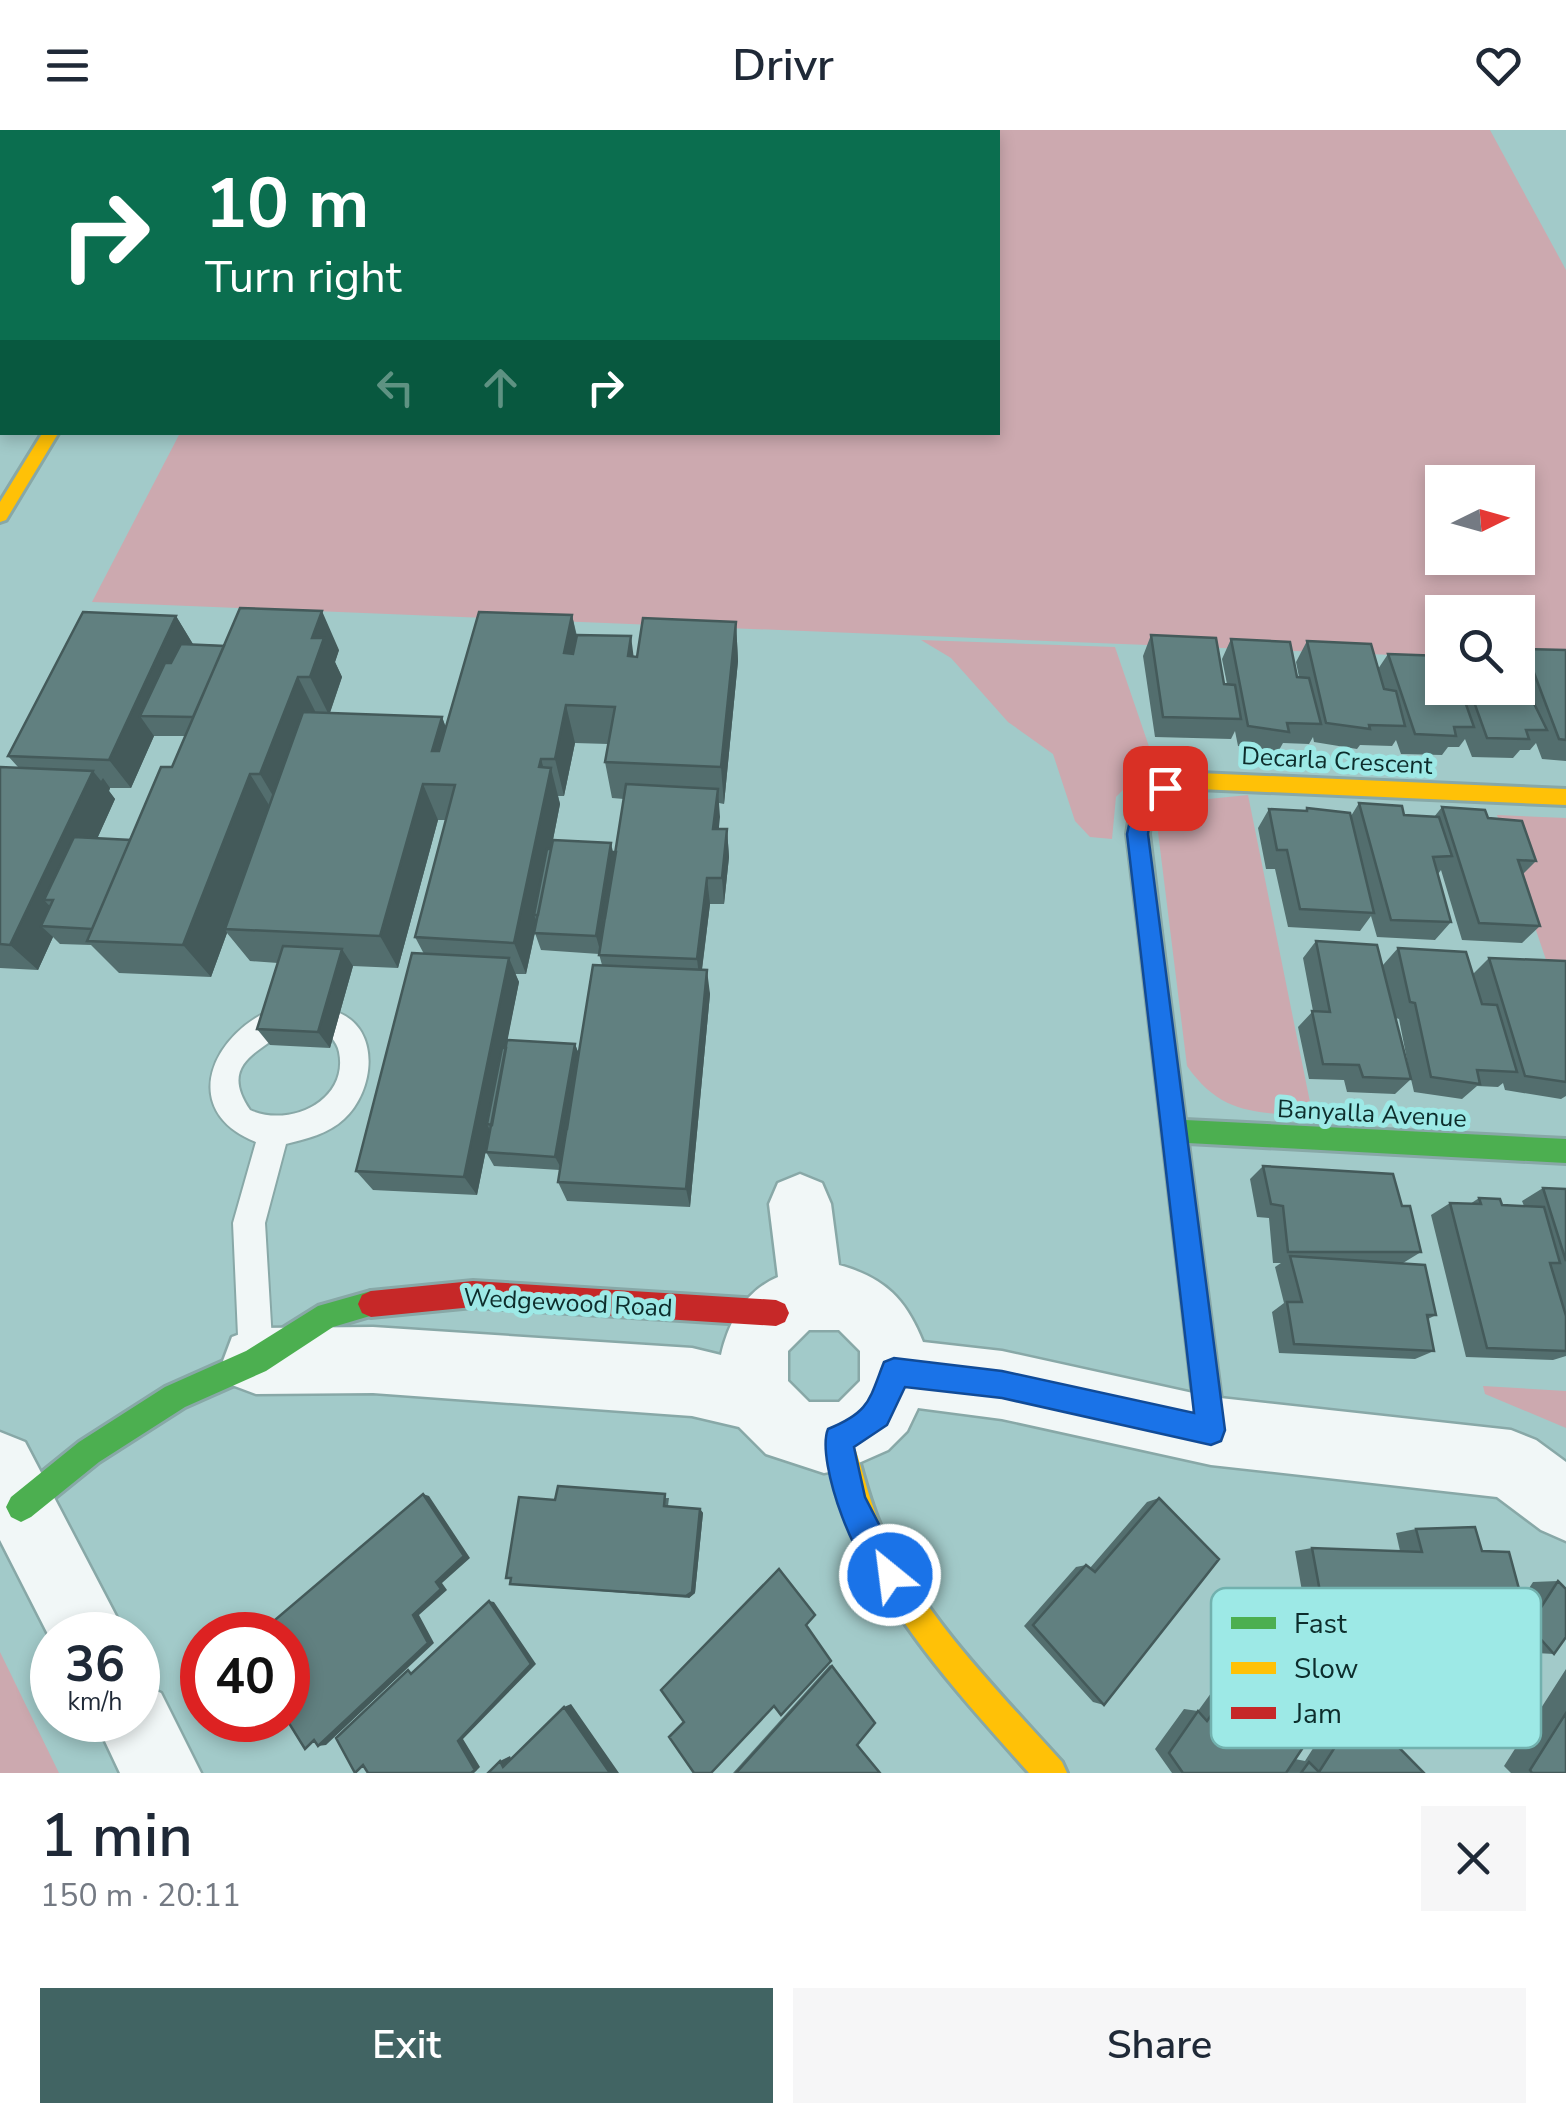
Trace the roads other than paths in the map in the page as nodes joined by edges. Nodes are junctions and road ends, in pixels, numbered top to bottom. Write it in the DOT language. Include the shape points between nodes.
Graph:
graph roads {
  1 [pos="50,435"];
  2 [pos="0,516"];
  3 [pos="1566,797"];
  4 [pos="278,1020"];
  5 [pos="337,1025"];
  6 [pos="1175,1131"];
  7 [pos="274,1134"];
  8 [pos="1566,1151"];
  9 [pos="800,1204"];
  10 [pos="795,1304"];
  11 [pos="256,1361"];
  12 [pos="894,1372"];
  13 [pos="762,1398"];
  14 [pos="1211,1430"];
  15 [pos="838,1439"];
  16 [pos="10,1487"];
  17 [pos="1566,1505"];
  18 [pos="77,1612"];
  19 [pos="146,1742"];
  20 [pos="162,1773"];
  21 [pos="1050,1773"];
  1 -- 2 [label="street"];
  3 -- 6 [label="street, Decarla Crescent" via="1199,781 1165,788 1142,808 1138,834"];
  4 -- 7 [label="lane" via="253,1034 226,1071 226,1101 236,1118"];
  5 -- 7 [label="lane" via="354,1046 355,1074 347,1094 309,1126"];
  6 -- 8 [label="street, Banyalla Avenue"];
  6 -- 14 [label="street, Decarla Crescent"];
  7 -- 11 [label="lane" via="249,1223"];
  9 -- 10 [label="street" via="803,1250"];
  10 -- 11 [label="street, Wedgewood Road" via="473,1294 380,1302 327,1316"];
  10 -- 12 [label="street" via="835,1295 872,1314 892,1350"];
  10 -- 13 [label="street" via="755,1352"];
  11 -- 13 [label="street, Wedgewood Road" via="373,1360 692,1382"];
  11 -- 16 [label="street, Wedgewood Road"];
  12 -- 14 [label="street" via="1002,1384"];
  12 -- 15 [label="street" via="877,1415"];
  13 -- 15 [label="street" via="794,1432"];
  14 -- 17 [label="street" via="1511,1465"];
  15 -- 21 [label="street" via="850,1498 874,1552 920,1620"];
  16 -- 18 [label="street"];
  19 -- 20 [label="street"];
}
